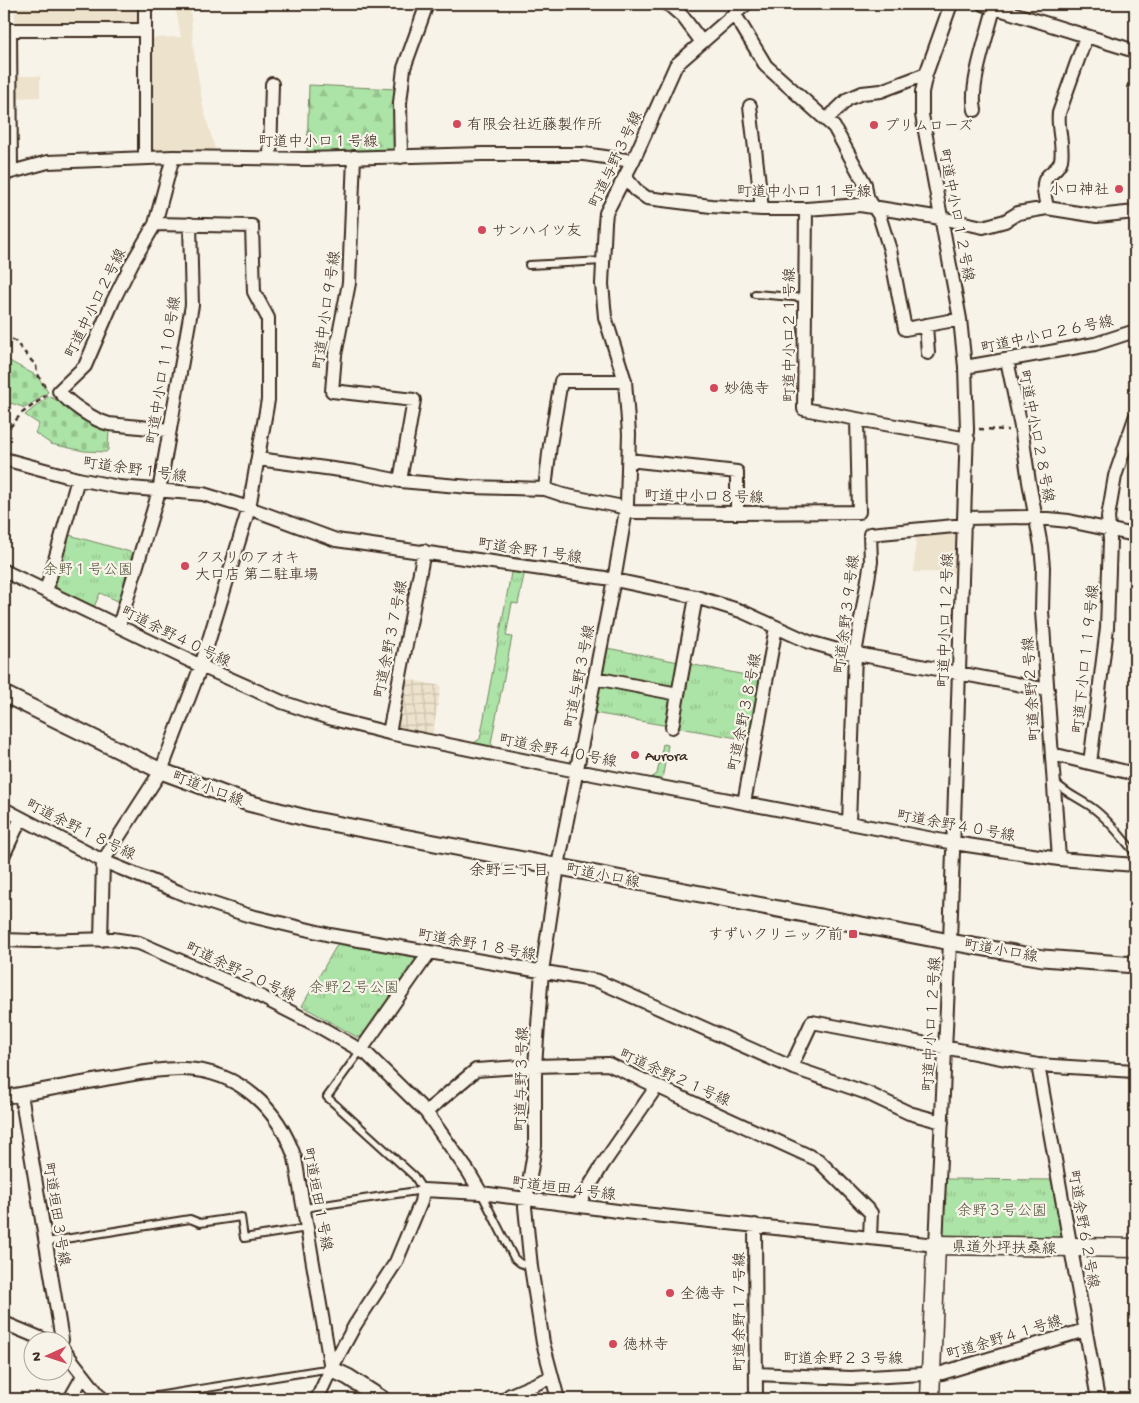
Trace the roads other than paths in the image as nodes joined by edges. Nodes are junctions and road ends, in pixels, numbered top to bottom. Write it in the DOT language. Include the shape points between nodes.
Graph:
graph roads {
  1 [pos="145,4"];
  2 [pos="427,4"];
  3 [pos="668,4"];
  4 [pos="746,4"];
  5 [pos="951,4"];
  6 [pos="989,6"];
  7 [pos="734,13"];
  8 [pos="145,30"];
  9 [pos="1086,37"];
  10 [pos="701,41"];
  11 [pos="7,46"];
  12 [pos="1135,51"];
  13 [pos="926,74"];
  14 [pos="272,84"];
  15 [pos="750,106"];
  16 [pos="975,110"];
  17 [pos="826,119"];
  18 [pos="173,157"];
  19 [pos="401,157"];
  20 [pos="144,158"];
  21 [pos="270,158"];
  22 [pos="354,158"];
  23 [pos="633,161"];
  24 [pos="7,173"];
  25 [pos="625,177"];
  26 [pos="874,207"];
  27 [pos="762,208"];
  28 [pos="1047,208"];
  29 [pos="806,209"];
  30 [pos="1135,212"];
  31 [pos="941,218"];
  32 [pos="155,224"];
  33 [pos="190,224"];
  34 [pos="603,261"];
  35 [pos="529,265"];
  36 [pos="755,294"];
  37 [pos="805,298"];
  38 [pos="960,319"];
  39 [pos="926,325"];
  40 [pos="1135,331"];
  41 [pos="928,353"];
  42 [pos="1006,360"];
  43 [pos="965,367"];
  44 [pos="625,381"];
  45 [pos="1135,418"];
  46 [pos="857,419"];
  47 [pos="170,430"];
  48 [pos="968,434"];
  49 [pos="4,459"];
  50 [pos="258,459"];
  51 [pos="629,460"];
  52 [pos="78,479"];
  53 [pos="400,481"];
  54 [pos="545,489"];
  55 [pos="158,491"];
  56 [pos="249,508"];
  57 [pos="626,510"];
  58 [pos="737,513"];
  59 [pos="1036,518"];
  60 [pos="965,521"];
  61 [pos="1109,528"];
  62 [pos="1135,535"];
  63 [pos="424,551"];
  64 [pos="4,570"];
  65 [pos="614,580"];
  66 [pos="46,591"];
  67 [pos="696,597"];
  68 [pos="120,626"];
  69 [pos="776,627"];
  70 [pos="856,654"];
  71 [pos="201,666"];
  72 [pos="960,674"];
  73 [pos="595,678"];
  74 [pos="1048,690"];
  75 [pos="4,694"];
  76 [pos="678,694"];
  77 [pos="672,727"];
  78 [pos="389,733"];
  79 [pos="1052,754"];
  80 [pos="1090,763"];
  81 [pos="161,771"];
  82 [pos="576,771"];
  83 [pos="1135,774"];
  84 [pos="1054,781"];
  85 [pos="744,802"];
  86 [pos="4,810"];
  87 [pos="21,818"];
  88 [pos="849,823"];
  89 [pos="954,843"];
  90 [pos="1135,852"];
  91 [pos="4,854"];
  92 [pos="1059,859"];
  93 [pos="103,861"];
  94 [pos="1135,865"];
  95 [pos="558,866"];
  96 [pos="4,940"];
  97 [pos="101,940"];
  98 [pos="950,942"];
  99 [pos="429,953"];
  100 [pos="1135,965"];
  101 [pos="542,971"];
  102 [pos="946,1048"];
  103 [pos="361,1050"];
  104 [pos="1038,1065"];
  105 [pos="535,1066"];
  106 [pos="792,1067"];
  107 [pos="1135,1076"];
  108 [pos="657,1086"];
  109 [pos="21,1094"];
  110 [pos="4,1097"];
  111 [pos="426,1112"];
  112 [pos="942,1122"];
  113 [pos="423,1190"];
  114 [pos="481,1193"];
  115 [pos="527,1200"];
  116 [pos="578,1205"];
  117 [pos="304,1208"];
  118 [pos="755,1225"];
  119 [pos="307,1228"];
  120 [pos="870,1237"];
  121 [pos="46,1242"];
  122 [pos="936,1245"];
  123 [pos="1071,1248"];
  124 [pos="1135,1248"];
  125 [pos="531,1266"];
  126 [pos="4,1324"];
  127 [pos="61,1330"];
  128 [pos="1085,1330"];
  129 [pos="22,1331"];
  130 [pos="72,1358"];
  131 [pos="331,1369"];
  132 [pos="931,1373"];
  133 [pos="756,1374"];
  134 [pos="84,1376"];
  135 [pos="552,1377"];
  136 [pos="70,1399"];
  137 [pos="102,1399"];
  138 [pos="138,1399"];
  139 [pos="317,1399"];
  140 [pos="382,1399"];
  141 [pos="507,1399"];
  142 [pos="558,1399"];
  143 [pos="756,1399"];
  144 [pos="930,1399"];
  145 [pos="1098,1399"];
  1 -- 8 [label="street"];
  2 -- 19 [label="street" via="404,68 400,103"];
  3 -- 10 [label="street"];
  4 -- 7 [label="street, 町道与野３号線"];
  5 -- 13 [label="street, 町道中小口１２号線"];
  6 -- 9 [label="street"];
  6 -- 16 [label="street" via="974,94"];
  7 -- 10 [label="street, 町道与野３号線"];
  7 -- 17 [label="street" via="766,66"];
  8 -- 11 [label="street" via="10,30"];
  8 -- 20 [label="street"];
  9 -- 12 [label="street"];
  9 -- 28 [label="street" via="1059,113 1062,153 1058,167 1044,183"];
  10 -- 23 [label="street, 町道与野３号線" via="676,65"];
  11 -- 24 [label="street"];
  13 -- 17 [label="street" via="848,99"];
  13 -- 31 [label="street, 町道中小口１２号線" via="922,92 923,128"];
  14 -- 21 [label="street"];
  15 -- 27 [label="street"];
  17 -- 26 [label="street" via="834,127"];
  18 -- 20 [label="street, 町道中小口１号線"];
  18 -- 21 [label="street, 町道中小口１号線"];
  18 -- 32 [label="street, 町道中小口２号線"];
  19 -- 22 [label="street, 町道中小口１号線"];
  19 -- 23 [label="street, 町道中小口１号線" via="584,154"];
  20 -- 24 [label="street, 町道中小口１号線" via="48,162"];
  21 -- 22 [label="street, 町道中小口１号線"];
  22 -- 53 [label="street, 町道中小口９号線" via="350,274 335,355 332,392 414,400"];
  23 -- 25 [label="street, 町道与野３号線"];
  25 -- 27 [label="street, 町道中小口１１号線" via="647,198"];
  25 -- 34 [label="street, 町道与野３号線" via="606,213"];
  26 -- 29 [label="street, 町道中小口１１号線"];
  26 -- 31 [label="street, 町道中小口１１号線"];
  26 -- 39 [label="street" via="890,250 905,329"];
  27 -- 29 [label="street, 町道中小口１１号線"];
  28 -- 30 [label="street, 町道中小口１１号線" via="1097,216"];
  28 -- 31 [label="street, 町道中小口１１号線" via="1018,212 986,228"];
  29 -- 37 [label="street, 町道中小口２１号線"];
  31 -- 38 [label="street, 町道中小口１２号線"];
  32 -- 33 [label="street"];
  32 -- 47 [label="street, 町道中小口２号線" via="113,301 85,366 54,392 101,422"];
  33 -- 47 [label="street, 町道中小口１１０号線" via="192,305"];
  33 -- 50 [label="street" via="252,226 254,292 268,318 268,400"];
  34 -- 35 [label="lane"];
  34 -- 44 [label="street, 町道与野３号線" via="605,317"];
  36 -- 37 [label="lane"];
  37 -- 46 [label="street, 町道中小口２１号線" via="804,409"];
  38 -- 39 [label="street"];
  38 -- 43 [label="street, 町道中小口１２号線"];
  39 -- 41 [label="street"];
  40 -- 42 [label="street, 町道中小口２６号線" via="1102,342"];
  42 -- 43 [label="street, 町道中小口２６号線"];
  42 -- 59 [label="street, 町道中小口２８号線"];
  43 -- 48 [label="street, 町道中小口１２号線"];
  44 -- 51 [label="street, 町道与野３号線"];
  44 -- 54 [label="street" via="561,381"];
  45 -- 61 [label="street, 町道下小口１１９号線" via="1115,476"];
  46 -- 48 [label="street"];
  46 -- 58 [label="street, 町道中小口８号線" via="859,512"];
  47 -- 55 [label="street, 町道中小口１１０号線"];
  48 -- 60 [label="street, 町道中小口１２号線"];
  49 -- 52 [label="street, 町道余野１号線"];
  50 -- 53 [label="street, 町道中小口８号線"];
  50 -- 56 [label="street"];
  51 -- 57 [label="street, 町道与野３号線"];
  51 -- 58 [label="street" via="737,472"];
  52 -- 55 [label="street, 町道余野１号線"];
  52 -- 66 [label="street"];
  53 -- 54 [label="street, 町道中小口８号線"];
  54 -- 57 [label="street, 町道中小口８号線"];
  55 -- 56 [label="street, 町道余野１号線" via="203,494"];
  55 -- 68 [label="street, 町道中小口１１０号線"];
  56 -- 63 [label="street, 町道余野１号線" via="336,540"];
  56 -- 71 [label="street"];
  57 -- 58 [label="street, 町道中小口８号線"];
  57 -- 65 [label="street, 町道与野３号線"];
  59 -- 60 [label="street"];
  59 -- 61 [label="street"];
  59 -- 74 [label="street, 町道余野２号線" via="1042,558"];
  60 -- 70 [label="street, 町道余野３９号線" via="870,534 871,562"];
  60 -- 72 [label="street, 町道中小口１２号線"];
  61 -- 62 [label="street"];
  61 -- 80 [label="street, 町道下小口１１９号線" via="1107,628"];
  63 -- 65 [label="street, 町道余野１号線"];
  63 -- 78 [label="street, 町道余野３７号線"];
  64 -- 66 [label="street, 町道余野４０号線"];
  65 -- 67 [label="street, 町道余野１号線"];
  65 -- 73 [label="street, 町道与野３号線"];
  66 -- 68 [label="street, 町道余野４０号線"];
  67 -- 69 [label="street, 町道余野１号線" via="741,611"];
  67 -- 76 [label="street"];
  68 -- 71 [label="street, 町道余野４０号線"];
  69 -- 70 [label="street, 町道余野１号線" via="809,642"];
  69 -- 85 [label="street, 町道余野３８号線"];
  70 -- 72 [label="street, 町道余野１号線"];
  70 -- 88 [label="street, 町道余野３９号線"];
  71 -- 78 [label="street, 町道余野４０号線" via="291,705"];
  71 -- 81 [label="street"];
  72 -- 74 [label="street, 町道余野１号線"];
  72 -- 89 [label="street, 町道中小口１２号線"];
  73 -- 76 [label="street"];
  73 -- 82 [label="street, 町道与野３号線"];
  74 -- 79 [label="street, 町道余野２号線"];
  75 -- 81 [label="street, 町道小口線"];
  76 -- 77 [label="street"];
  78 -- 82 [label="street, 町道余野４０号線"];
  79 -- 80 [label="street"];
  79 -- 84 [label="street, 町道余野２号線"];
  80 -- 83 [label="street"];
  81 -- 93 [label="street"];
  81 -- 95 [label="street, 町道小口線" via="248,803 310,819"];
  82 -- 85 [label="street, 町道余野４０号線"];
  82 -- 95 [label="street, 町道与野３号線"];
  84 -- 90 [label="lane" via="1062,790 1101,814"];
  84 -- 92 [label="street, 町道余野２号線"];
  85 -- 88 [label="street, 町道余野４０号線"];
  86 -- 87 [label="street, 町道余野１８号線"];
  87 -- 91 [label="street"];
  87 -- 93 [label="street, 町道余野１８号線"];
  88 -- 89 [label="street, 町道余野４０号線"];
  89 -- 92 [label="street, 町道余野４０号線"];
  89 -- 98 [label="street, 町道中小口１２号線"];
  92 -- 94 [label="street, 町道余野４０号線"];
  93 -- 97 [label="street"];
  93 -- 99 [label="street, 町道余野１８号線" via="186,895 248,915 330,935"];
  95 -- 98 [label="street, 町道小口線"];
  95 -- 101 [label="street, 町道与野３号線"];
  96 -- 97 [label="street, 町道余野２０号線"];
  97 -- 103 [label="street, 町道余野２０号線" via="139,943 248,990"];
  98 -- 100 [label="street, 町道小口線" via="1043,958"];
  98 -- 102 [label="street, 町道中小口１２号線"];
  99 -- 101 [label="street, 町道余野１８号線"];
  99 -- 103 [label="street"];
  101 -- 105 [label="street, 町道与野３号線"];
  101 -- 106 [label="street, 町道余野１８号線" via="598,981"];
  102 -- 104 [label="street"];
  102 -- 106 [label="street" via="812,1022"];
  102 -- 112 [label="street, 町道中小口１２号線"];
  103 -- 111 [label="street, 町道余野２０号線"];
  103 -- 113 [label="lane" via="327,1097 414,1176"];
  104 -- 107 [label="street" via="1134,1071"];
  104 -- 123 [label="street, 町道余野６２号線"];
  105 -- 108 [label="street, 町道余野２１号線" via="608,1064"];
  105 -- 111 [label="street, 町道余野２１号線" via="476,1070"];
  105 -- 115 [label="street, 町道与野３号線" via="536,1146"];
  106 -- 112 [label="street, 町道余野１８号線"];
  108 -- 116 [label="street"];
  108 -- 120 [label="street, 町道余野２１号線" via="818,1160 871,1213"];
  109 -- 110 [label="street, 町道垣田１号線"];
  109 -- 117 [label="street, 町道垣田１号線" via="167,1070 197,1070 223,1078 253,1094 279,1123 295,1158"];
  109 -- 121 [label="street, 町道垣田３号線"];
  111 -- 114 [label="street, 町道余野２０号線"];
  112 -- 122 [label="street, 町道中小口１２号線"];
  113 -- 114 [label="street, 町道垣田４号線"];
  113 -- 117 [label="lane"];
  113 -- 131 [label="street" via="396,1262"];
  114 -- 115 [label="street, 町道垣田４号線"];
  114 -- 125 [label="lane" via="514,1258"];
  115 -- 116 [label="street, 町道垣田４号線"];
  115 -- 125 [label="street, 町道与野３号線"];
  116 -- 118 [label="street, 町道垣田４号線"];
  117 -- 119 [label="street, 町道垣田１号線"];
  118 -- 120 [label="street, 町道垣田４号線"];
  118 -- 133 [label="street, 町道余野１７号線"];
  119 -- 121 [label="lane" via="244,1238 241,1217 200,1223 190,1219"];
  119 -- 131 [label="street, 町道垣田１号線"];
  120 -- 122 [label="street, 町道垣田４号線"];
  121 -- 127 [label="street, 町道垣田３号線"];
  122 -- 123 [label="main road, 県道外坪扶桑線"];
  122 -- 132 [label="main road, 県道外坪扶桑線"];
  123 -- 124 [label="main road, 県道外坪扶桑線"];
  123 -- 128 [label="street, 町道余野６２号線"];
  125 -- 135 [label="street, 町道与野３号線" via="543,1343"];
  126 -- 129 [label="street"];
  128 -- 132 [label="street, 町道余野４１号線" via="942,1373"];
  128 -- 145 [label="street, 町道余野６２号線"];
  130 -- 134 [label="street"];
  131 -- 138 [label="lane"];
  131 -- 139 [label="street"];
  131 -- 140 [label="street"];
  132 -- 133 [label="street, 町道余野２３号線" via="851,1378"];
  132 -- 144 [label="main road, 県道外坪扶桑線"];
  133 -- 143 [label="street, 町道余野１７号線"];
  134 -- 136 [label="street"];
  134 -- 137 [label="street"];
  135 -- 141 [label="street"];
  135 -- 142 [label="street, 町道与野３号線"];
}
